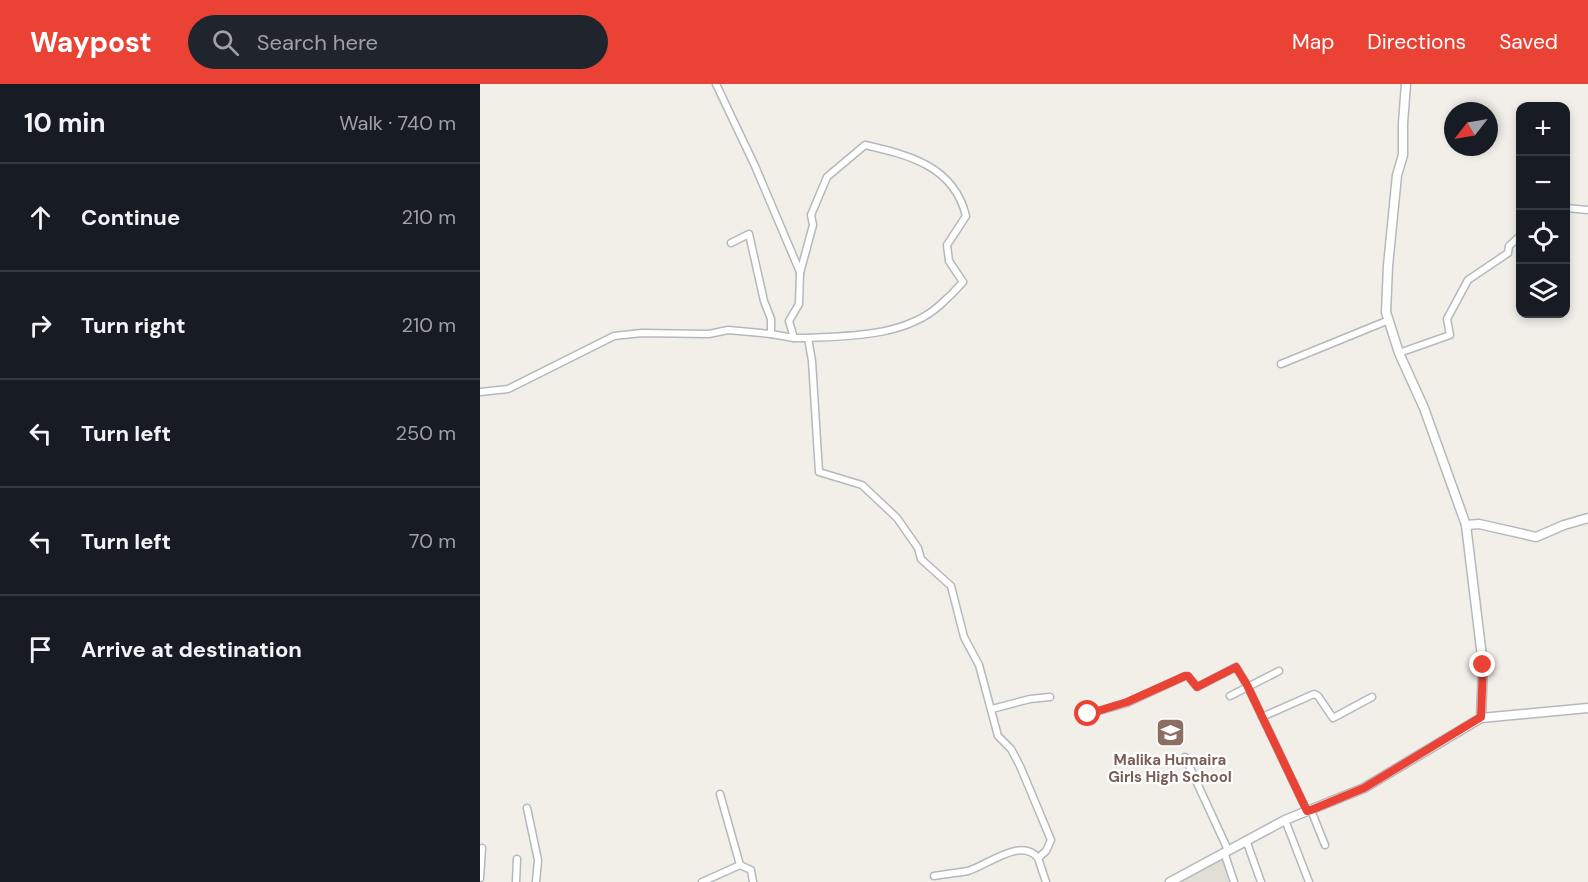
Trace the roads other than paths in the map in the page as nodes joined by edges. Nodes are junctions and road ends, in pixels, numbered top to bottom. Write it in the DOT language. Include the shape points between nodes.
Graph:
graph roads {
  1 [pos="716,84"];
  2 [pos="1406,84"];
  3 [pos="1570,208"];
  4 [pos="1588,210"];
  5 [pos="1516,240"];
  6 [pos="731,243"];
  7 [pos="800,273"];
  8 [pos="1389,320"];
  9 [pos="771,334"];
  10 [pos="794,338"];
  11 [pos="808,338"];
  12 [pos="1399,353"];
  13 [pos="1281,364"];
  14 [pos="480,392"];
  15 [pos="1588,518"];
  16 [pos="1466,525"];
  17 [pos="1279,671"];
  18 [pos="1247,685"];
  19 [pos="1230,696"];
  20 [pos="1050,697"];
  21 [pos="1372,697"];
  22 [pos="1588,708"];
  23 [pos="992,709"];
  24 [pos="1088,714"];
  25 [pos="1262,717"];
  26 [pos="1481,717"];
  27 [pos="1185,757"];
  28 [pos="720,794"];
  29 [pos="527,808"];
  30 [pos="1309,810"];
  31 [pos="1285,819"];
  32 [pos="1246,840"];
  33 [pos="1325,845"];
  34 [pos="482,848"];
  35 [pos="1226,851"];
  36 [pos="1038,858"];
  37 [pos="517,859"];
  38 [pos="740,865"];
  39 [pos="934,876"];
  40 [pos="480,878"];
  41 [pos="516,882"];
  42 [pos="536,882"];
  43 [pos="702,882"];
  44 [pos="753,882"];
  45 [pos="1046,882"];
  46 [pos="1170,882"];
  47 [pos="1234,882"];
  48 [pos="1261,882"];
  49 [pos="1309,882"];
  1 -- 7 [label="street"];
  2 -- 8 [label="street" via="1403,155 1397,175 1388,266"];
  3 -- 4 [label="street"];
  5 -- 12 [label="street" via="1508,253 1468,280 1447,319 1450,335"];
  6 -- 9 [label="street" via="749,234 771,319"];
  7 -- 10 [label="street" via="799,304 789,321"];
  7 -- 11 [label="street" via="813,225 811,215 827,177 865,144 903,153 932,167 953,184 962,200 966,216 947,245 949,261 963,282 939,307 901,328"];
  8 -- 12 [label="street"];
  8 -- 13 [label="street"];
  9 -- 10 [label="street"];
  9 -- 14 [label="street" via="728,330 614,336 508,389"];
  10 -- 11 [label="street"];
  11 -- 23 [label="street" via="813,361 819,472 862,485 897,518 921,559 951,586 964,637 979,665"];
  12 -- 16 [label="street" via="1427,415"];
  15 -- 16 [label="street" via="1536,537 1479,524"];
  16 -- 26 [label="street" via="1483,665"];
  17 -- 18 [label="street"];
  18 -- 19 [label="street"];
  18 -- 24 [label="street" via="1236,667 1197,687 1188,676"];
  18 -- 25 [label="street"];
  20 -- 23 [label="street"];
  21 -- 25 [label="street" via="1333,718 1314,694"];
  22 -- 26 [label="street"];
  23 -- 36 [label="street" via="998,736 1020,766 1051,840"];
  25 -- 30 [label="street"];
  26 -- 30 [label="street" via="1397,770"];
  27 -- 35 [label="street"];
  28 -- 38 [label="street"];
  29 -- 42 [label="street" via="537,860"];
  30 -- 31 [label="street"];
  30 -- 33 [label="street"];
  31 -- 32 [label="street"];
  31 -- 49 [label="street"];
  32 -- 35 [label="street"];
  32 -- 48 [label="street"];
  34 -- 40 [label="street"];
  35 -- 46 [label="street"];
  35 -- 47 [label="street"];
  36 -- 39 [label="street" via="1033,852 1020,849 968,870"];
  36 -- 45 [label="street"];
  37 -- 41 [label="street"];
  38 -- 43 [label="street"];
  38 -- 44 [label="street" via="751,870"];
}
